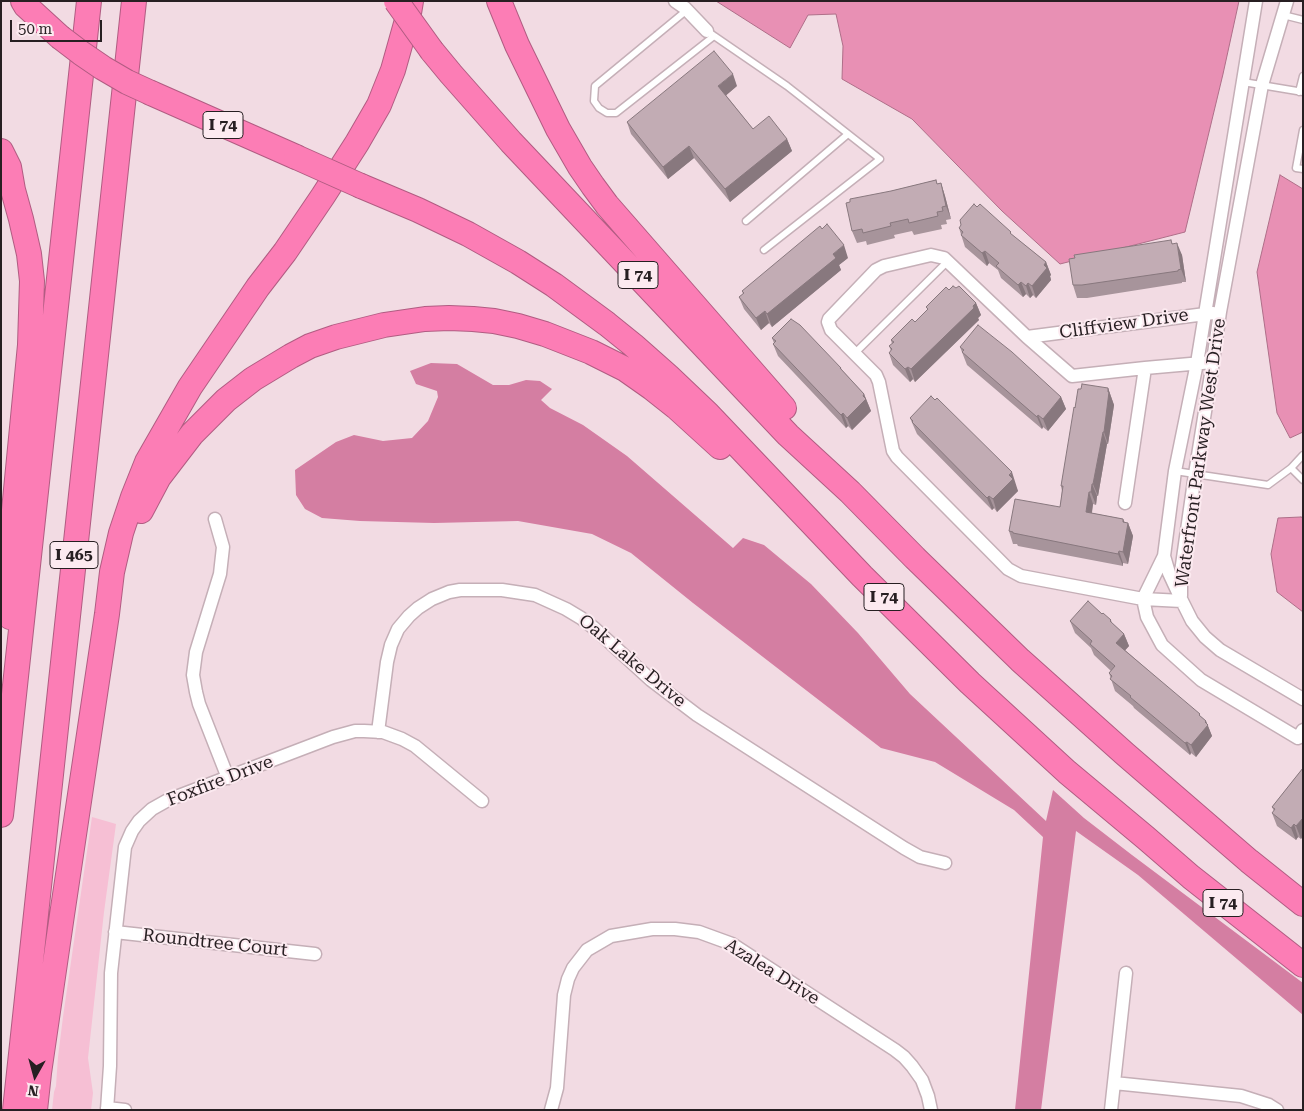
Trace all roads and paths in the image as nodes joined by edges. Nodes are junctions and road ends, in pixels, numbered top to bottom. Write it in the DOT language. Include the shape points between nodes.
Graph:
graph roads {
  1 [pos="23,1"];
  2 [pos="89,1"];
  3 [pos="134,1"];
  4 [pos="396,1"];
  5 [pos="411,1"];
  6 [pos="499,1"];
  7 [pos="513,1"];
  8 [pos="675,1"];
  9 [pos="1256,1"];
  10 [pos="1288,1"];
  11 [pos="687,10"];
  12 [pos="1283,15"];
  13 [pos="1303,20"];
  14 [pos="711,34"];
  15 [pos="1303,76"];
  16 [pos="1243,82"];
  17 [pos="1262,85"];
  18 [pos="1301,92"];
  19 [pos="548,109"];
  20 [pos="1303,130"];
  21 [pos="848,134"];
  22 [pos="1,151"];
  23 [pos="1303,169"];
  24 [pos="1,170"];
  25 [pos="13,190"];
  26 [pos="746,221"];
  27 [pos="764,250"];
  28 [pos="948,261"];
  29 [pos="1220,312"];
  30 [pos="1204,313"];
  31 [pos="1027,337"];
  32 [pos="854,354"];
  33 [pos="1213,362"];
  34 [pos="1197,363"];
  35 [pos="1145,368"];
  36 [pos="1303,455"];
  37 [pos="1291,468"];
  38 [pos="1175,471"];
  39 [pos="1195,474"];
  40 [pos="1303,480"];
  41 [pos="850,492"];
  42 [pos="1124,503"];
  43 [pos="215,519"];
  44 [pos="1164,556"];
  45 [pos="862,576"];
  46 [pos="1143,599"];
  47 [pos="1182,601"];
  48 [pos="107,614"];
  49 [pos="1303,699"];
  50 [pos="11,726"];
  51 [pos="1303,730"];
  52 [pos="378,732"];
  53 [pos="228,778"];
  54 [pos="482,801"];
  55 [pos="1,815"];
  56 [pos="945,862"];
  57 [pos="1303,904"];
  58 [pos="115,932"];
  59 [pos="315,954"];
  60 [pos="1303,965"];
  61 [pos="1126,973"];
  62 [pos="1114,1083"];
  63 [pos="107,1109"];
  64 [pos="15,1110"];
  65 [pos="35,1110"];
  66 [pos="125,1110"];
  67 [pos="551,1110"];
  68 [pos="931,1110"];
  69 [pos="1111,1110"];
  70 [pos="1277,1110"];
  1 -- 45 [label="highway, I 74, bridge" via="60,37 127,82 418,210 493,248 554,285 608,324 668,376"];
  2 -- 50 [label="highway, I 465"];
  3 -- 64 [label="highway, I 465"];
  4 -- 41 [label="highway, I 74, bridge" via="432,51 511,142 788,435"];
  5 -- 48 [label="highway" via="393,70 357,144 190,387 147,462 121,534"];
  6 -- 19 [label="highway"];
  7 -- 19 [label="highway"];
  8 -- 11 [label="street"];
  9 -- 16 [label="street, Waterfront Parkway West Drive"];
  10 -- 12 [label="street, Waterfront Parkway West Drive"];
  11 -- 14 [label="street"];
  11 -- 14 [label="lane" via="595,86 594,101 599,108 607,113 616,113"];
  12 -- 13 [label="lane"];
  12 -- 17 [label="street, Waterfront Parkway West Drive"];
  14 -- 21 [label="lane" via="787,86"];
  15 -- 18 [label="lane"];
  16 -- 17 [label="lane"];
  16 -- 30 [label="street, Waterfront Parkway West Drive"];
  17 -- 18 [label="lane"];
  17 -- 29 [label="street, Waterfront Parkway West Drive"];
  19 -- 41 [label="highway" via="580,167 607,205 799,426"];
  20 -- 23 [label="lane" via="1296,168"];
  21 -- 26 [label="lane"];
  21 -- 27 [label="lane" via="880,159"];
  22 -- 25 [label="highway" via="9,167"];
  24 -- 25 [label="highway"];
  25 -- 50 [label="highway" via="29,254 32,303 9,562"];
  28 -- 31 [label="street, Cliffview Drive"];
  28 -- 32 [label="lane"];
  28 -- 32 [label="street" via="931,255 876,270 829,319 831,330"];
  29 -- 30 [label="street, Cliffview Drive"];
  29 -- 33 [label="street, Waterfront Parkway West Drive"];
  30 -- 31 [label="street, Cliffview Drive"];
  30 -- 34 [label="street, Waterfront Parkway West Drive"];
  31 -- 35 [label="street, Cliffview Drive" via="1072,376"];
  32 -- 46 [label="street" via="873,371 879,382 897,457 1008,569 1021,576"];
  33 -- 34 [label="street, Cliffview Drive"];
  33 -- 39 [label="street, Waterfront Parkway West Drive"];
  34 -- 35 [label="street, Cliffview Drive"];
  34 -- 38 [label="street, Waterfront Parkway West Drive"];
  35 -- 42 [label="street"];
  36 -- 37 [label="lane"];
  37 -- 39 [label="lane" via="1268,485"];
  37 -- 40 [label="lane"];
  38 -- 39 [label="lane"];
  38 -- 44 [label="street, Waterfront Parkway West Drive"];
  39 -- 47 [label="street, Waterfront Parkway West Drive" via="1181,572"];
  41 -- 57 [label="highway, I 74" via="1027,666 1249,861"];
  43 -- 53 [label="street" via="223,547 220,574 196,652 194,675 199,704"];
  44 -- 46 [label="street"];
  44 -- 47 [label="street, Waterfront Parkway West Drive"];
  45 -- 48 [label="highway" via="676,407 625,369 571,343 518,326 473,319 425,319 384,324 310,346 268,368 226,400 172,459 144,504 129,536"];
  45 -- 60 [label="highway, I 74" via="970,683 1067,772 1191,877"];
  46 -- 47 [label="street"];
  46 -- 51 [label="street" via="1147,617 1162,645 1196,677 1298,738"];
  47 -- 49 [label="street" via="1192,621 1220,650"];
  48 -- 65 [label="highway"];
  50 -- 55 [label="highway, I 465"];
  52 -- 53 [label="street, Foxfire Drive" via="342,734"];
  52 -- 54 [label="street, Foxfire Drive" via="420,748"];
  52 -- 56 [label="street, Oak Lake Drive" via="391,645 398,629 418,608 432,598 460,590 502,590 535,595 581,618 651,680 697,715 904,848 928,860"];
  53 -- 58 [label="street, Foxfire Drive" via="168,800 152,809 132,830 124,847"];
  58 -- 59 [label="street, Roundtree Court"];
  58 -- 63 [label="street, Foxfire Drive"];
  61 -- 62 [label="street"];
  62 -- 69 [label="street"];
  62 -- 70 [label="street" via="1241,1096"];
  63 -- 66 [label="street"];
  67 -- 68 [label="street, Azalea Drive" via="558,1083 564,995 576,964 591,947 611,936 675,928 699,932 732,944 895,1050 916,1070 927,1091"];
}
